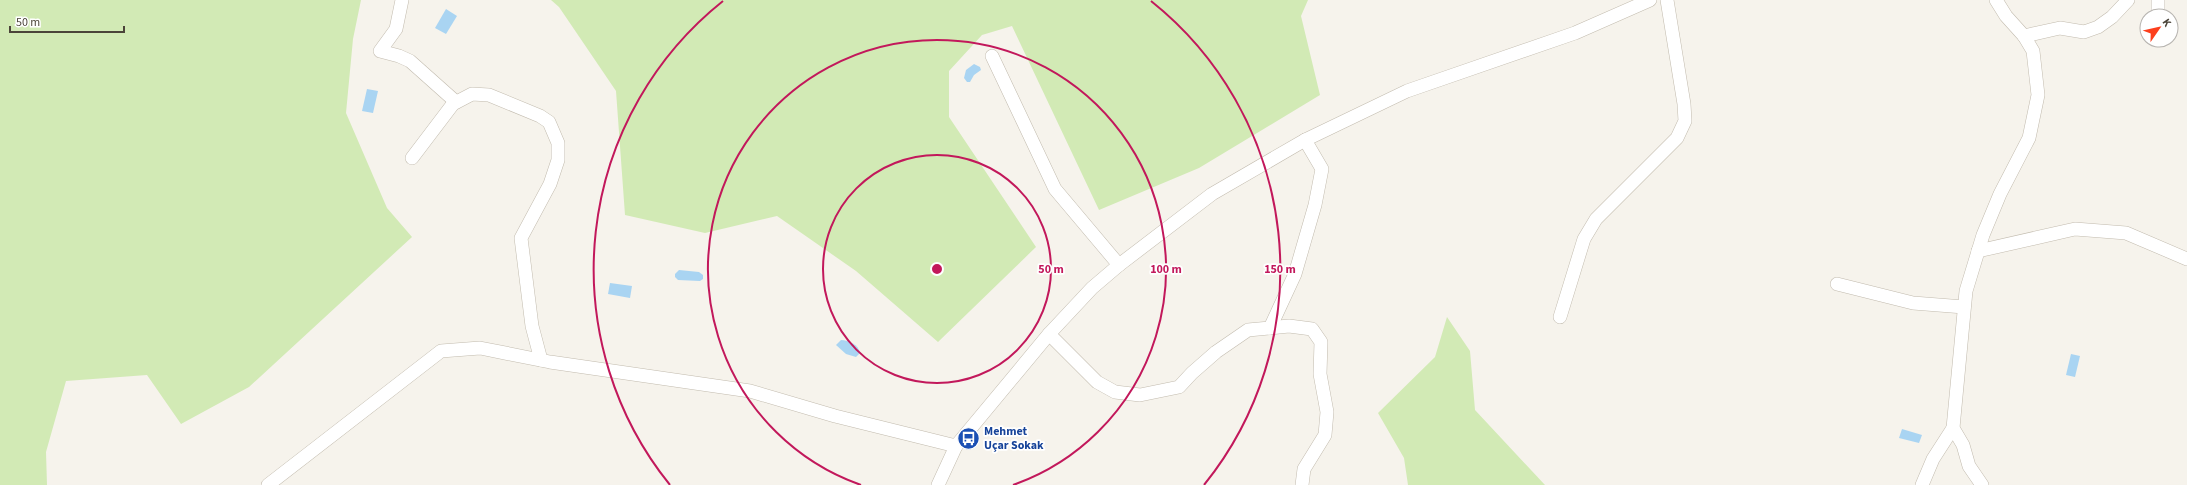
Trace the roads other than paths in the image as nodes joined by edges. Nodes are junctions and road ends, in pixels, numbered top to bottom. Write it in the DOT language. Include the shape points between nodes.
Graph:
graph roads {
  1 [pos="402,0"];
  2 [pos="1650,0"];
  3 [pos="1666,0"];
  4 [pos="1996,0"];
  5 [pos="2128,0"];
  6 [pos="2024,36"];
  7 [pos="992,56"];
  8 [pos="456,102"];
  9 [pos="1305,140"];
  10 [pos="412,158"];
  11 [pos="1978,251"];
  12 [pos="2187,259"];
  13 [pos="1118,266"];
  14 [pos="1837,284"];
  15 [pos="1964,307"];
  16 [pos="1560,317"];
  17 [pos="1270,328"];
  18 [pos="1049,334"];
  19 [pos="541,360"];
  20 [pos="1953,428"];
  21 [pos="956,446"];
  22 [pos="268,485"];
  23 [pos="938,485"];
  24 [pos="1302,485"];
  25 [pos="1922,485"];
  26 [pos="1982,485"];
  1 -- 8 [label="street" via="396,29 380,51 410,61"];
  2 -- 9 [label="street" via="1575,33 1407,91"];
  3 -- 16 [label="street" via="1685,122 1677,138 1596,219 1584,239"];
  4 -- 6 [label="street"];
  5 -- 6 [label="street" via="2112,17 2098,27 2084,32 2060,28"];
  6 -- 11 [label="street" via="2033,51 2038,95 2029,138 2000,194"];
  7 -- 13 [label="street" via="1055,189"];
  8 -- 10 [label="street"];
  8 -- 19 [label="street" via="472,94 489,95 549,122 558,143 558,160 550,184 522,238 532,326"];
  9 -- 13 [label="street" via="1212,194"];
  9 -- 17 [label="street" via="1322,170 1315,205 1295,274"];
  11 -- 12 [label="street" via="2075,229 2126,233"];
  11 -- 15 [label="street"];
  13 -- 18 [label="street" via="1092,288"];
  14 -- 15 [label="street" via="1913,303"];
  15 -- 20 [label="street"];
  17 -- 18 [label="street" via="1248,330 1216,352 1178,387 1140,396 1115,392 1097,382"];
  17 -- 24 [label="street" via="1289,326 1312,329 1321,342 1320,374 1327,412 1325,435 1304,469"];
  18 -- 21 [label="street"];
  19 -- 21 [label="street" via="750,391 835,416"];
  19 -- 22 [label="street" via="480,348 441,351"];
  20 -- 25 [label="street" via="1933,458"];
  20 -- 26 [label="street" via="1963,445 1969,466"];
  21 -- 23 [label="street"];
}
